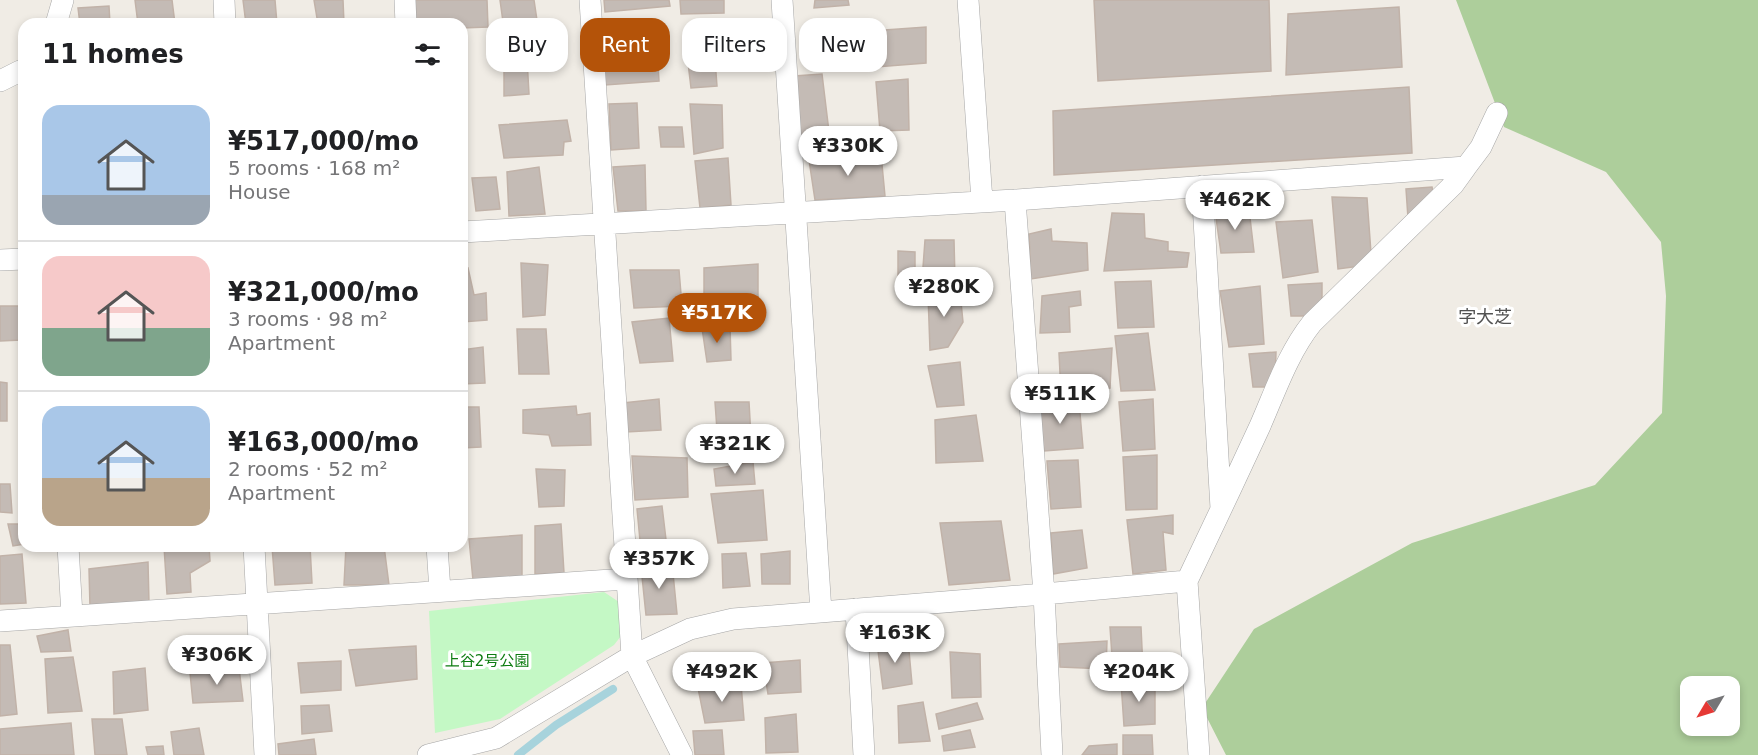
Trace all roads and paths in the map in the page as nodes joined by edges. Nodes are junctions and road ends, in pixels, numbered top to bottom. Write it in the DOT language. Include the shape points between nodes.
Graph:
graph roads {
  1 [pos="63,0"];
  2 [pos="224,0"];
  3 [pos="405,0"];
  4 [pos="590,0"];
  5 [pos="782,0"];
  6 [pos="968,0"];
  7 [pos="58,18"];
  8 [pos="225,18"];
  9 [pos="406,18"];
  10 [pos="18,72"];
  11 [pos="0,81"];
  12 [pos="1497,113"];
  13 [pos="1466,167"];
  14 [pos="1202,186"];
  15 [pos="1015,200"];
  16 [pos="982,201"];
  17 [pos="796,212"];
  18 [pos="603,224"];
  19 [pos="468,232"];
  20 [pos="18,259"];
  21 [pos="0,260"];
  22 [pos="1221,511"];
  23 [pos="68,552"];
  24 [pos="254,552"];
  25 [pos="437,552"];
  26 [pos="626,579"];
  27 [pos="1187,581"];
  28 [pos="440,591"];
  29 [pos="1044,594"];
  30 [pos="256,603"];
  31 [pos="856,609"];
  32 [pos="821,612"];
  33 [pos="72,616"];
  34 [pos="0,621"];
  35 [pos="632,656"];
  36 [pos="265,755"];
  37 [pos="428,755"];
  38 [pos="682,755"];
  39 [pos="864,755"];
  40 [pos="1052,755"];
  41 [pos="1199,755"];
  1 -- 7 [label="street"];
  2 -- 8 [label="street"];
  3 -- 9 [label="street"];
  4 -- 18 [label="street"];
  5 -- 17 [label="street"];
  6 -- 16 [label="street"];
  10 -- 11 [label="street"];
  12 -- 13 [label="street" via="1481,147"];
  13 -- 14 [label="street"];
  13 -- 22 [label="street" via="1453,185 1303,334"];
  14 -- 15 [label="street"];
  14 -- 22 [label="street"];
  15 -- 16 [label="street"];
  15 -- 29 [label="street"];
  16 -- 17 [label="street"];
  17 -- 18 [label="street"];
  17 -- 32 [label="street"];
  18 -- 19 [label="street"];
  18 -- 26 [label="street"];
  20 -- 21 [label="street"];
  22 -- 27 [label="street"];
  23 -- 33 [label="street"];
  24 -- 30 [label="street"];
  25 -- 28 [label="street"];
  26 -- 28 [label="street"];
  26 -- 35 [label="street"];
  27 -- 29 [label="street"];
  27 -- 41 [label="street"];
  28 -- 30 [label="street"];
  29 -- 31 [label="street"];
  29 -- 40 [label="street"];
  30 -- 33 [label="street"];
  30 -- 36 [label="street"];
  31 -- 32 [label="street"];
  31 -- 39 [label="street"];
  32 -- 35 [label="street" via="734,619 690,629"];
  33 -- 34 [label="street"];
  35 -- 37 [label="street" via="496,738"];
  35 -- 38 [label="street"];
}
